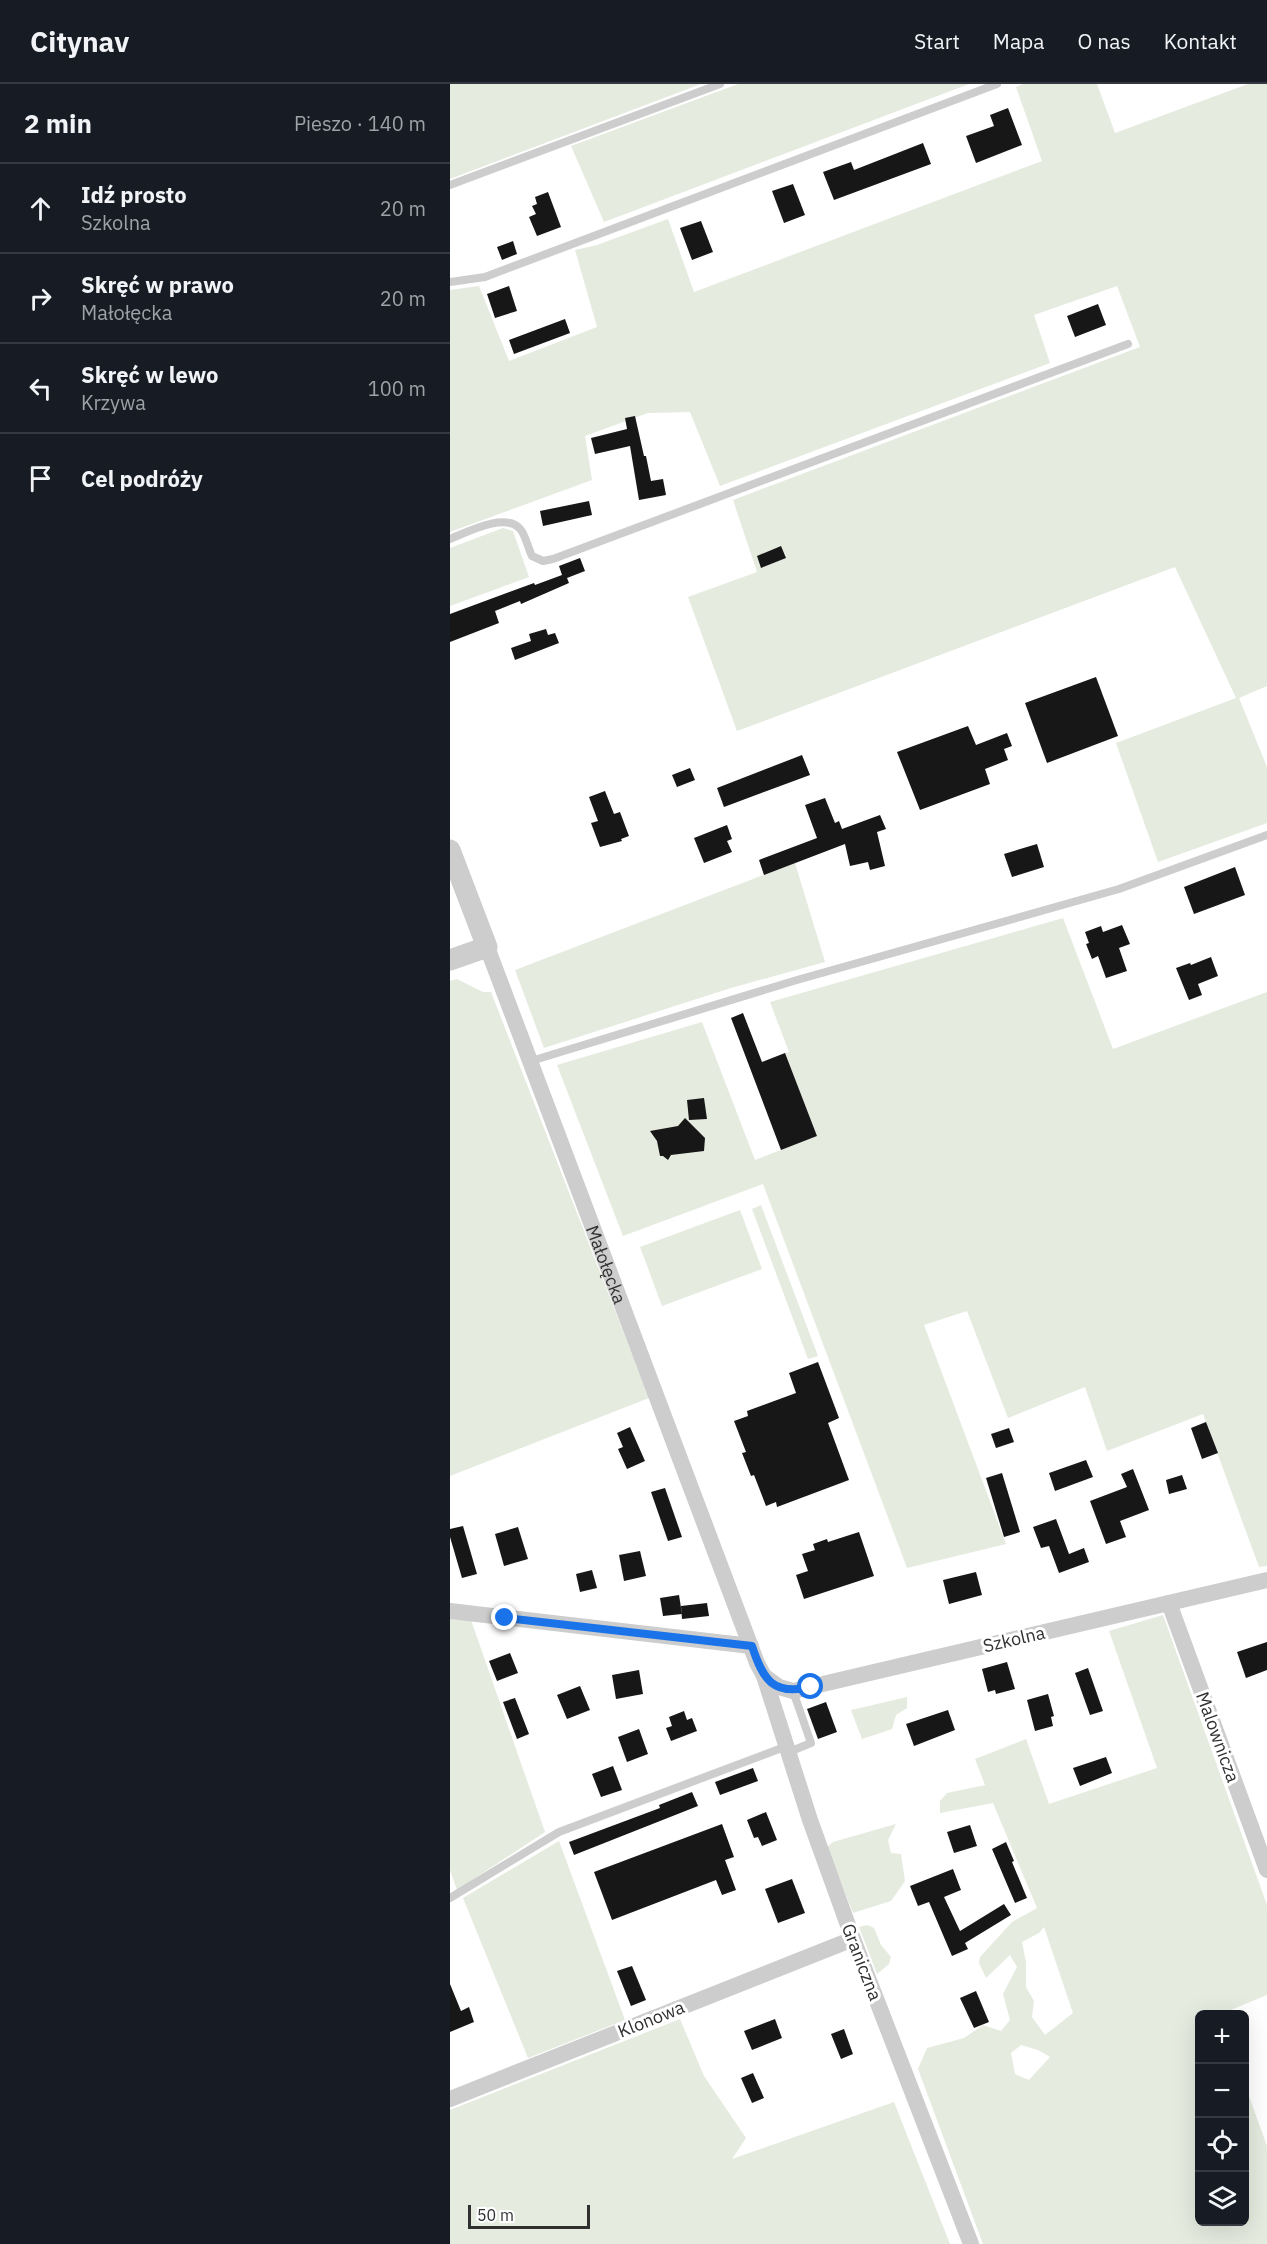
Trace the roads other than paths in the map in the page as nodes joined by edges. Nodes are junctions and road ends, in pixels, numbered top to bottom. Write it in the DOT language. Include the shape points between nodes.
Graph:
graph roads {
  1 [pos="720,84"];
  2 [pos="997,84"];
  3 [pos="450,185"];
  4 [pos="450,282"];
  5 [pos="1128,344"];
  6 [pos="450,539"];
  7 [pos="1267,835"];
  8 [pos="450,850"];
  9 [pos="487,947"];
  10 [pos="450,960"];
  11 [pos="531,1061"];
  12 [pos="1267,1580"];
  13 [pos="1169,1603"];
  14 [pos="450,1611"];
  15 [pos="752,1646"];
  16 [pos="764,1676"];
  17 [pos="794,1691"];
  18 [pos="788,1749"];
  19 [pos="1267,1870"];
  20 [pos="450,1898"];
  21 [pos="853,1938"];
  22 [pos="450,2099"];
  23 [pos="971,2244"];
  1 -- 3 [label="lane"];
  2 -- 4 [label="lane" via="485,277"];
  5 -- 6 [label="lane" via="553,559 543,561 532,556 520,528 506,521"];
  7 -- 11 [label="lane" via="1119,890 797,980"];
  8 -- 9 [label="street, Małołęcka"];
  9 -- 10 [label="street"];
  9 -- 11 [label="street, Małołęcka"];
  11 -- 15 [label="street, Małołęcka"];
  12 -- 13 [label="street, Szkolna"];
  13 -- 17 [label="street, Szkolna"];
  13 -- 19 [label="street, Malownicza"];
  14 -- 15 [label="street"];
  15 -- 16 [label="street, Małołęcka"];
  16 -- 17 [label="street" via="779,1687"];
  16 -- 18 [label="street, Graniczna"];
  17 -- 18 [label="lane" via="811,1743"];
  18 -- 20 [label="lane" via="559,1832"];
  18 -- 21 [label="street, Graniczna"];
  21 -- 22 [label="street, Klonowa"];
  21 -- 23 [label="street, Graniczna"];
}
